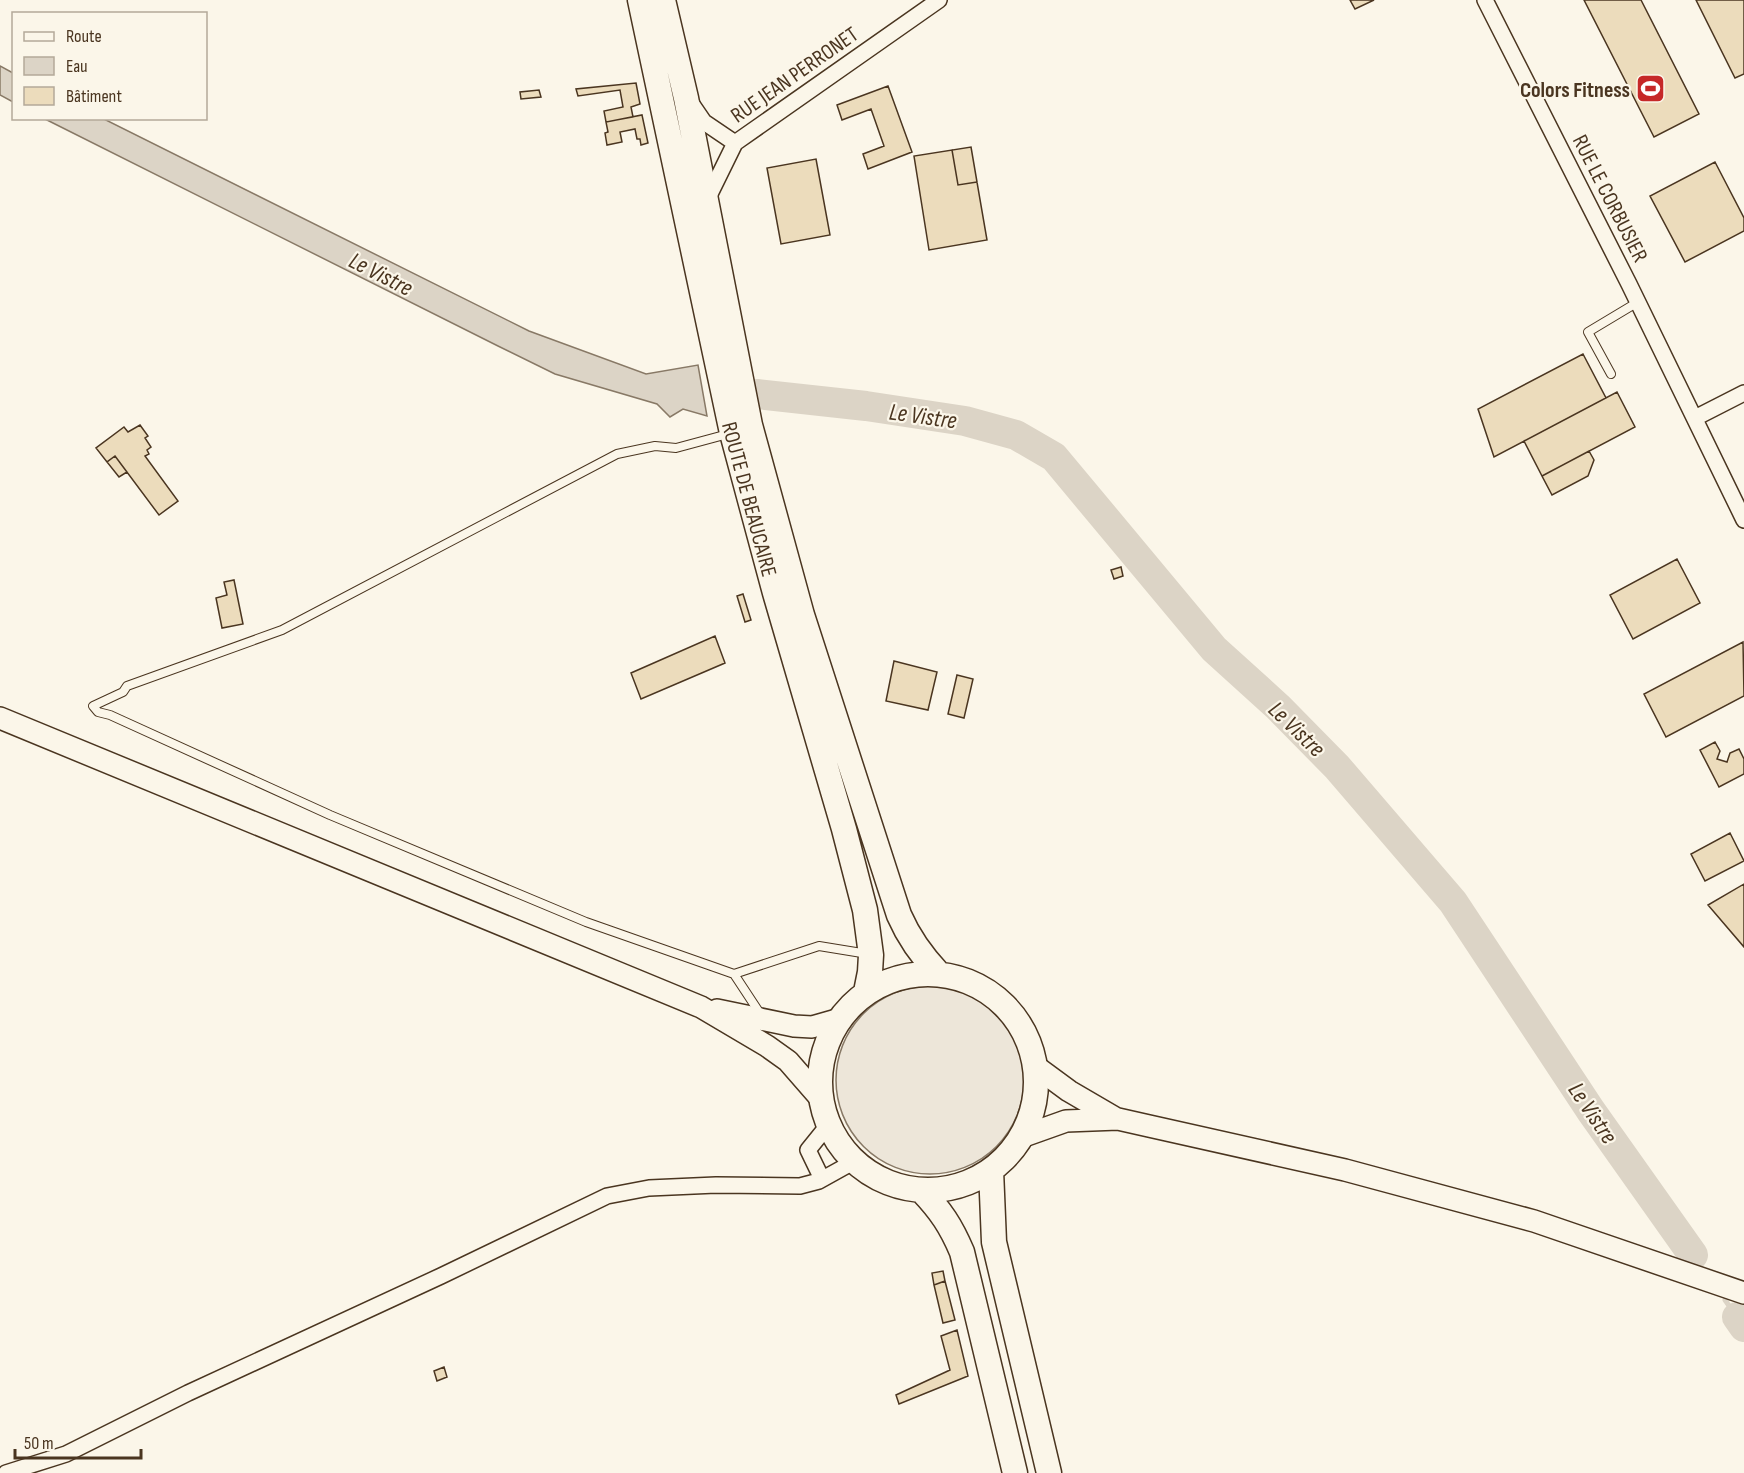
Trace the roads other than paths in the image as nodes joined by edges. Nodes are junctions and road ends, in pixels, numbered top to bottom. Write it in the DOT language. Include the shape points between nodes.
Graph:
graph roads {
  1 [pos="640,0"];
  2 [pos="663,0"];
  3 [pos="939,0"];
  4 [pos="1485,0"];
  5 [pos="686,98"];
  6 [pos="735,143"];
  7 [pos="707,200"];
  8 [pos="1638,302"];
  9 [pos="1611,374"];
  10 [pos="1744,393"];
  11 [pos="1695,418"];
  12 [pos="732,433"];
  13 [pos="1744,520"];
  14 [pos="0,718"];
  15 [pos="871,955"];
  16 [pos="734,974"];
  17 [pos="939,974"];
  18 [pos="866,992"];
  19 [pos="701,1007"];
  20 [pos="764,1019"];
  21 [pos="840,1019"];
  22 [pos="1035,1066"];
  23 [pos="822,1100"];
  24 [pos="1118,1119"];
  25 [pos="829,1124"];
  26 [pos="1021,1137"];
  27 [pos="855,1161"];
  28 [pos="991,1170"];
  29 [pos="822,1179"];
  30 [pos="921,1190"];
  31 [pos="1744,1293"];
  32 [pos="6,1473"];
  33 [pos="1015,1473"];
  34 [pos="1049,1473"];
  1 -- 12 [label="main road, ROUTE DE BEAUCAIRE"];
  2 -- 5 [label="main road, ROUTE DE BEAUCAIRE"];
  3 -- 6 [label="street, RUE JEAN PERRONET"];
  4 -- 8 [label="street, RUE LE CORBUSIER"];
  5 -- 6 [label="street, RUE JEAN PERRONET" via="704,122"];
  5 -- 7 [label="main road, ROUTE DE BEAUCAIRE"];
  6 -- 7 [label="street, RUE JEAN PERRONET"];
  7 -- 17 [label="main road, ROUTE DE BEAUCAIRE" via="750,424 802,615 898,915 916,947"];
  8 -- 9 [label="lane" via="1588,332"];
  8 -- 11 [label="street, RUE LE CORBUSIER"];
  10 -- 11 [label="street"];
  11 -- 13 [label="street, RUE LE CORBUSIER"];
  12 -- 15 [label="main road, ROUTE DE BEAUCAIRE" via="847,840 865,910"];
  12 -- 16 [label="lane" via="676,448 655,446 617,454 282,630 127,686 123,692 93,706 98,712 352,824 586,922"];
  14 -- 19 [label="main road"];
  15 -- 16 [label="lane" via="819,946"];
  15 -- 18 [label="main road, ROUTE DE BEAUCAIRE"];
  16 -- 20 [label="lane"];
  17 -- 18 [label="main road" via="896,978"];
  17 -- 22 [label="main road" via="964,979 1002,1003 1026,1036"];
  18 -- 21 [label="main road"];
  19 -- 20 [label="main road"];
  19 -- 23 [label="main road" via="788,1060"];
  20 -- 21 [label="main road" via="812,1027"];
  21 -- 23 [label="main road" via="822,1061"];
  22 -- 24 [label="main road"];
  22 -- 26 [label="main road" via="1034,1102"];
  23 -- 25 [label="main road"];
  24 -- 26 [label="main road" via="1066,1121"];
  24 -- 31 [label="main road" via="1345,1170 1534,1221"];
  25 -- 27 [label="main road"];
  25 -- 29 [label="street" via="808,1150"];
  26 -- 28 [label="main road"];
  27 -- 29 [label="street"];
  27 -- 30 [label="main road" via="881,1179"];
  28 -- 30 [label="main road" via="957,1186"];
  28 -- 34 [label="main road" via="994,1242"];
  29 -- 32 [label="street" via="800,1186 649,1188 607,1196 188,1393 66,1455"];
  30 -- 33 [label="main road" via="941,1210 962,1252"];
}
